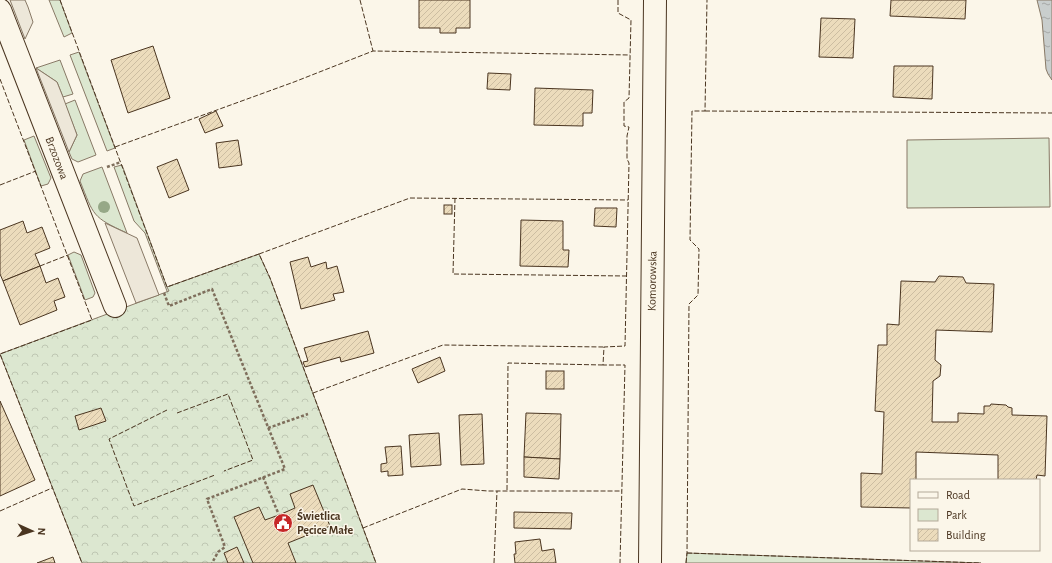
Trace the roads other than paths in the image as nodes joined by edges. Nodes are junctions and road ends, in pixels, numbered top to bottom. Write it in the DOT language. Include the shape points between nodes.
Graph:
graph roads {
  1 [pos="655,0"];
  2 [pos="0,10"];
  3 [pos="115,306"];
  4 [pos="650,563"];
  1 -- 4 [label="street, Komorowska"];
  2 -- 3 [label="street, Brzozowa"];
}
